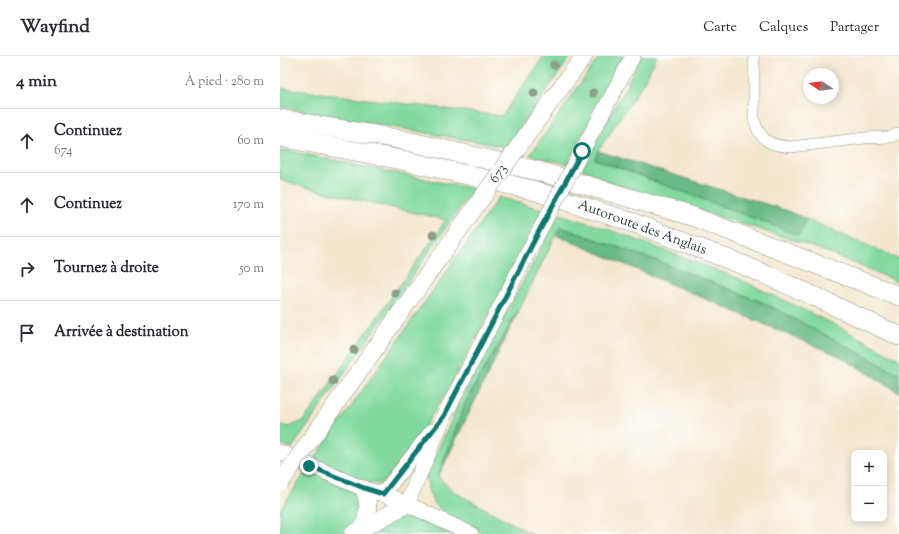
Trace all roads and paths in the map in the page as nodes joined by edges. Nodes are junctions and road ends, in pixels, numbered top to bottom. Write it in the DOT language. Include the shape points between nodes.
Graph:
graph roads {
  1 [pos="584,56"];
  2 [pos="632,56"];
  3 [pos="754,56"];
  4 [pos="280,119"];
  5 [pos="899,133"];
  6 [pos="280,137"];
  7 [pos="899,296"];
  8 [pos="878,326"];
  9 [pos="899,336"];
  10 [pos="899,342"];
  11 [pos="444,416"];
  12 [pos="280,452"];
  13 [pos="280,483"];
  14 [pos="364,488"];
  15 [pos="383,494"];
  16 [pos="407,504"];
  17 [pos="358,531"];
  18 [pos="470,534"];
  1 -- 13 [label="main road, 673, bridge"];
  2 -- 11 [label="street, bridge"];
  3 -- 5 [label="street" via="754,119 760,135 767,141 778,146 790,146 891,137"];
  4 -- 7 [label="highway, Autoroute des Anglais" via="398,139 538,171 691,216"];
  6 -- 8 [label="highway, Autoroute des Anglais" via="402,160 532,190 634,223 742,265"];
  8 -- 9 [label="highway, Autoroute des Anglais"];
  8 -- 10 [label="highway"];
  11 -- 15 [label="street"];
  11 -- 16 [label="street"];
  12 -- 14 [label="street"];
  14 -- 15 [label="street"];
  14 -- 17 [label="main road" via="368,511"];
  15 -- 16 [label="street"];
  16 -- 17 [label="main road"];
  16 -- 18 [label="street"];
}
